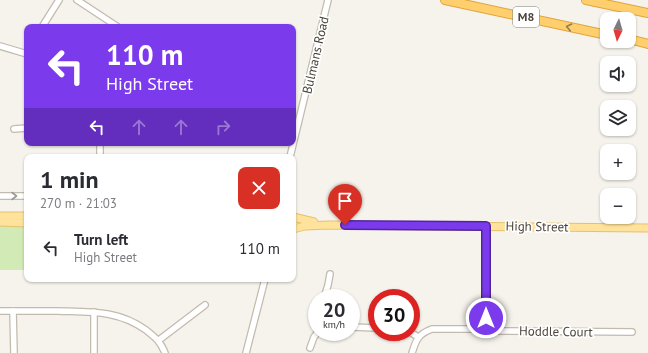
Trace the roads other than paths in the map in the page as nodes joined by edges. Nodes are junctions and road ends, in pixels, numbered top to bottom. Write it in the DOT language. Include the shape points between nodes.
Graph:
graph roads {
  1 [pos="59,0"];
  2 [pos="76,0"];
  3 [pos="328,0"];
  4 [pos="445,0"];
  5 [pos="586,0"];
  6 [pos="648,13"];
  7 [pos="44,24"];
  8 [pos="113,24"];
  9 [pos="600,33"];
  10 [pos="636,41"];
  11 [pos="648,44"];
  12 [pos="0,46"];
  13 [pos="24,53"];
  14 [pos="24,128"];
  15 [pos="14,130"];
  16 [pos="296,132"];
  17 [pos="0,196"];
  18 [pos="24,196"];
  19 [pos="0,216"];
  20 [pos="24,216"];
  21 [pos="296,218"];
  22 [pos="0,222"];
  23 [pos="24,223"];
  24 [pos="329,225"];
  25 [pos="486,226"];
  26 [pos="296,228"];
  27 [pos="648,228"];
  28 [pos="330,274"];
  29 [pos="264,282"];
  30 [pos="327,289"];
  31 [pos="205,305"];
  32 [pos="0,311"];
  33 [pos="13,311"];
  34 [pos="94,312"];
  35 [pos="482,325"];
  36 [pos="632,332"];
  37 [pos="420,336"];
  38 [pos="159,340"];
  39 [pos="313,341"];
  40 [pos="416,341"];
  41 [pos="310,348"];
  42 [pos="14,353"];
  43 [pos="94,353"];
  44 [pos="165,353"];
  45 [pos="246,353"];
  46 [pos="412,353"];
  1 -- 7 [label="street"];
  2 -- 8 [label="street"];
  3 -- 16 [label="street, Bulmans Road"];
  9 -- 4 [label="highway, M8, one-way"];
  5 -- 6 [label="highway"];
  10 -- 11 [label="highway"];
  12 -- 13 [label="street"];
  14 -- 15 [label="street"];
  17 -- 18 [label="street, one-way"];
  19 -- 20 [label="main road"];
  21 -- 24 [label="main road, High Street"];
  22 -- 23 [label="main road"];
  24 -- 25 [label="main road, High Street"];
  24 -- 26 [label="main road, High Street"];
  25 -- 27 [label="main road, High Street"];
  25 -- 35 [label="street" via="486,318"];
  28 -- 30 [label="street"];
  29 -- 45 [label="street"];
  31 -- 38 [label="street"];
  32 -- 33 [label="street"];
  33 -- 34 [label="street"];
  33 -- 42 [label="street"];
  34 -- 38 [label="street" via="124,318"];
  34 -- 43 [label="street"];
  35 -- 36 [label="street, Hoddle Court" via="497,331"];
  35 -- 37 [label="street" via="476,329 432,329"];
  38 -- 44 [label="street"];
  39 -- 41 [label="street"];
  40 -- 46 [label="street"];
}
